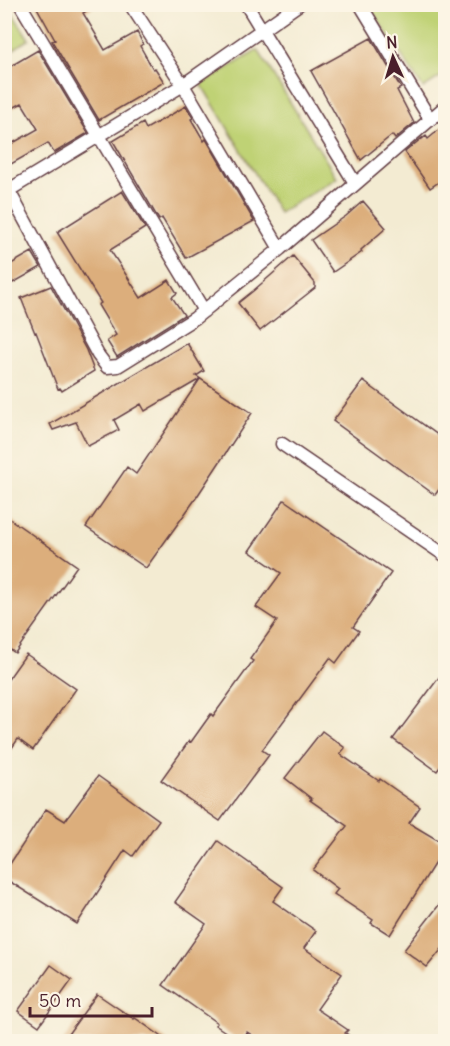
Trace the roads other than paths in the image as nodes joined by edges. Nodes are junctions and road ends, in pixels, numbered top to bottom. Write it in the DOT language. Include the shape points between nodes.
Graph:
graph roads {
  1 [pos="20,4"];
  2 [pos="130,4"];
  3 [pos="246,4"];
  4 [pos="299,4"];
  5 [pos="360,4"];
  6 [pos="262,30"];
  7 [pos="183,85"];
  8 [pos="446,106"];
  9 [pos="430,120"];
  10 [pos="99,136"];
  11 [pos="355,183"];
  12 [pos="7,186"];
  13 [pos="280,249"];
  14 [pos="204,311"];
  15 [pos="282,444"];
  16 [pos="446,556"];
  1 -- 10 [label="street"];
  2 -- 7 [label="street"];
  3 -- 6 [label="street"];
  4 -- 6 [label="street"];
  5 -- 9 [label="street"];
  6 -- 7 [label="street"];
  6 -- 11 [label="street"];
  7 -- 10 [label="street"];
  7 -- 13 [label="street"];
  8 -- 9 [label="street"];
  9 -- 11 [label="street"];
  10 -- 12 [label="street"];
  10 -- 14 [label="street"];
  11 -- 13 [label="street"];
  12 -- 14 [label="street" via="107,367 118,366"];
  13 -- 14 [label="street"];
  15 -- 16 [label="street"];
}
